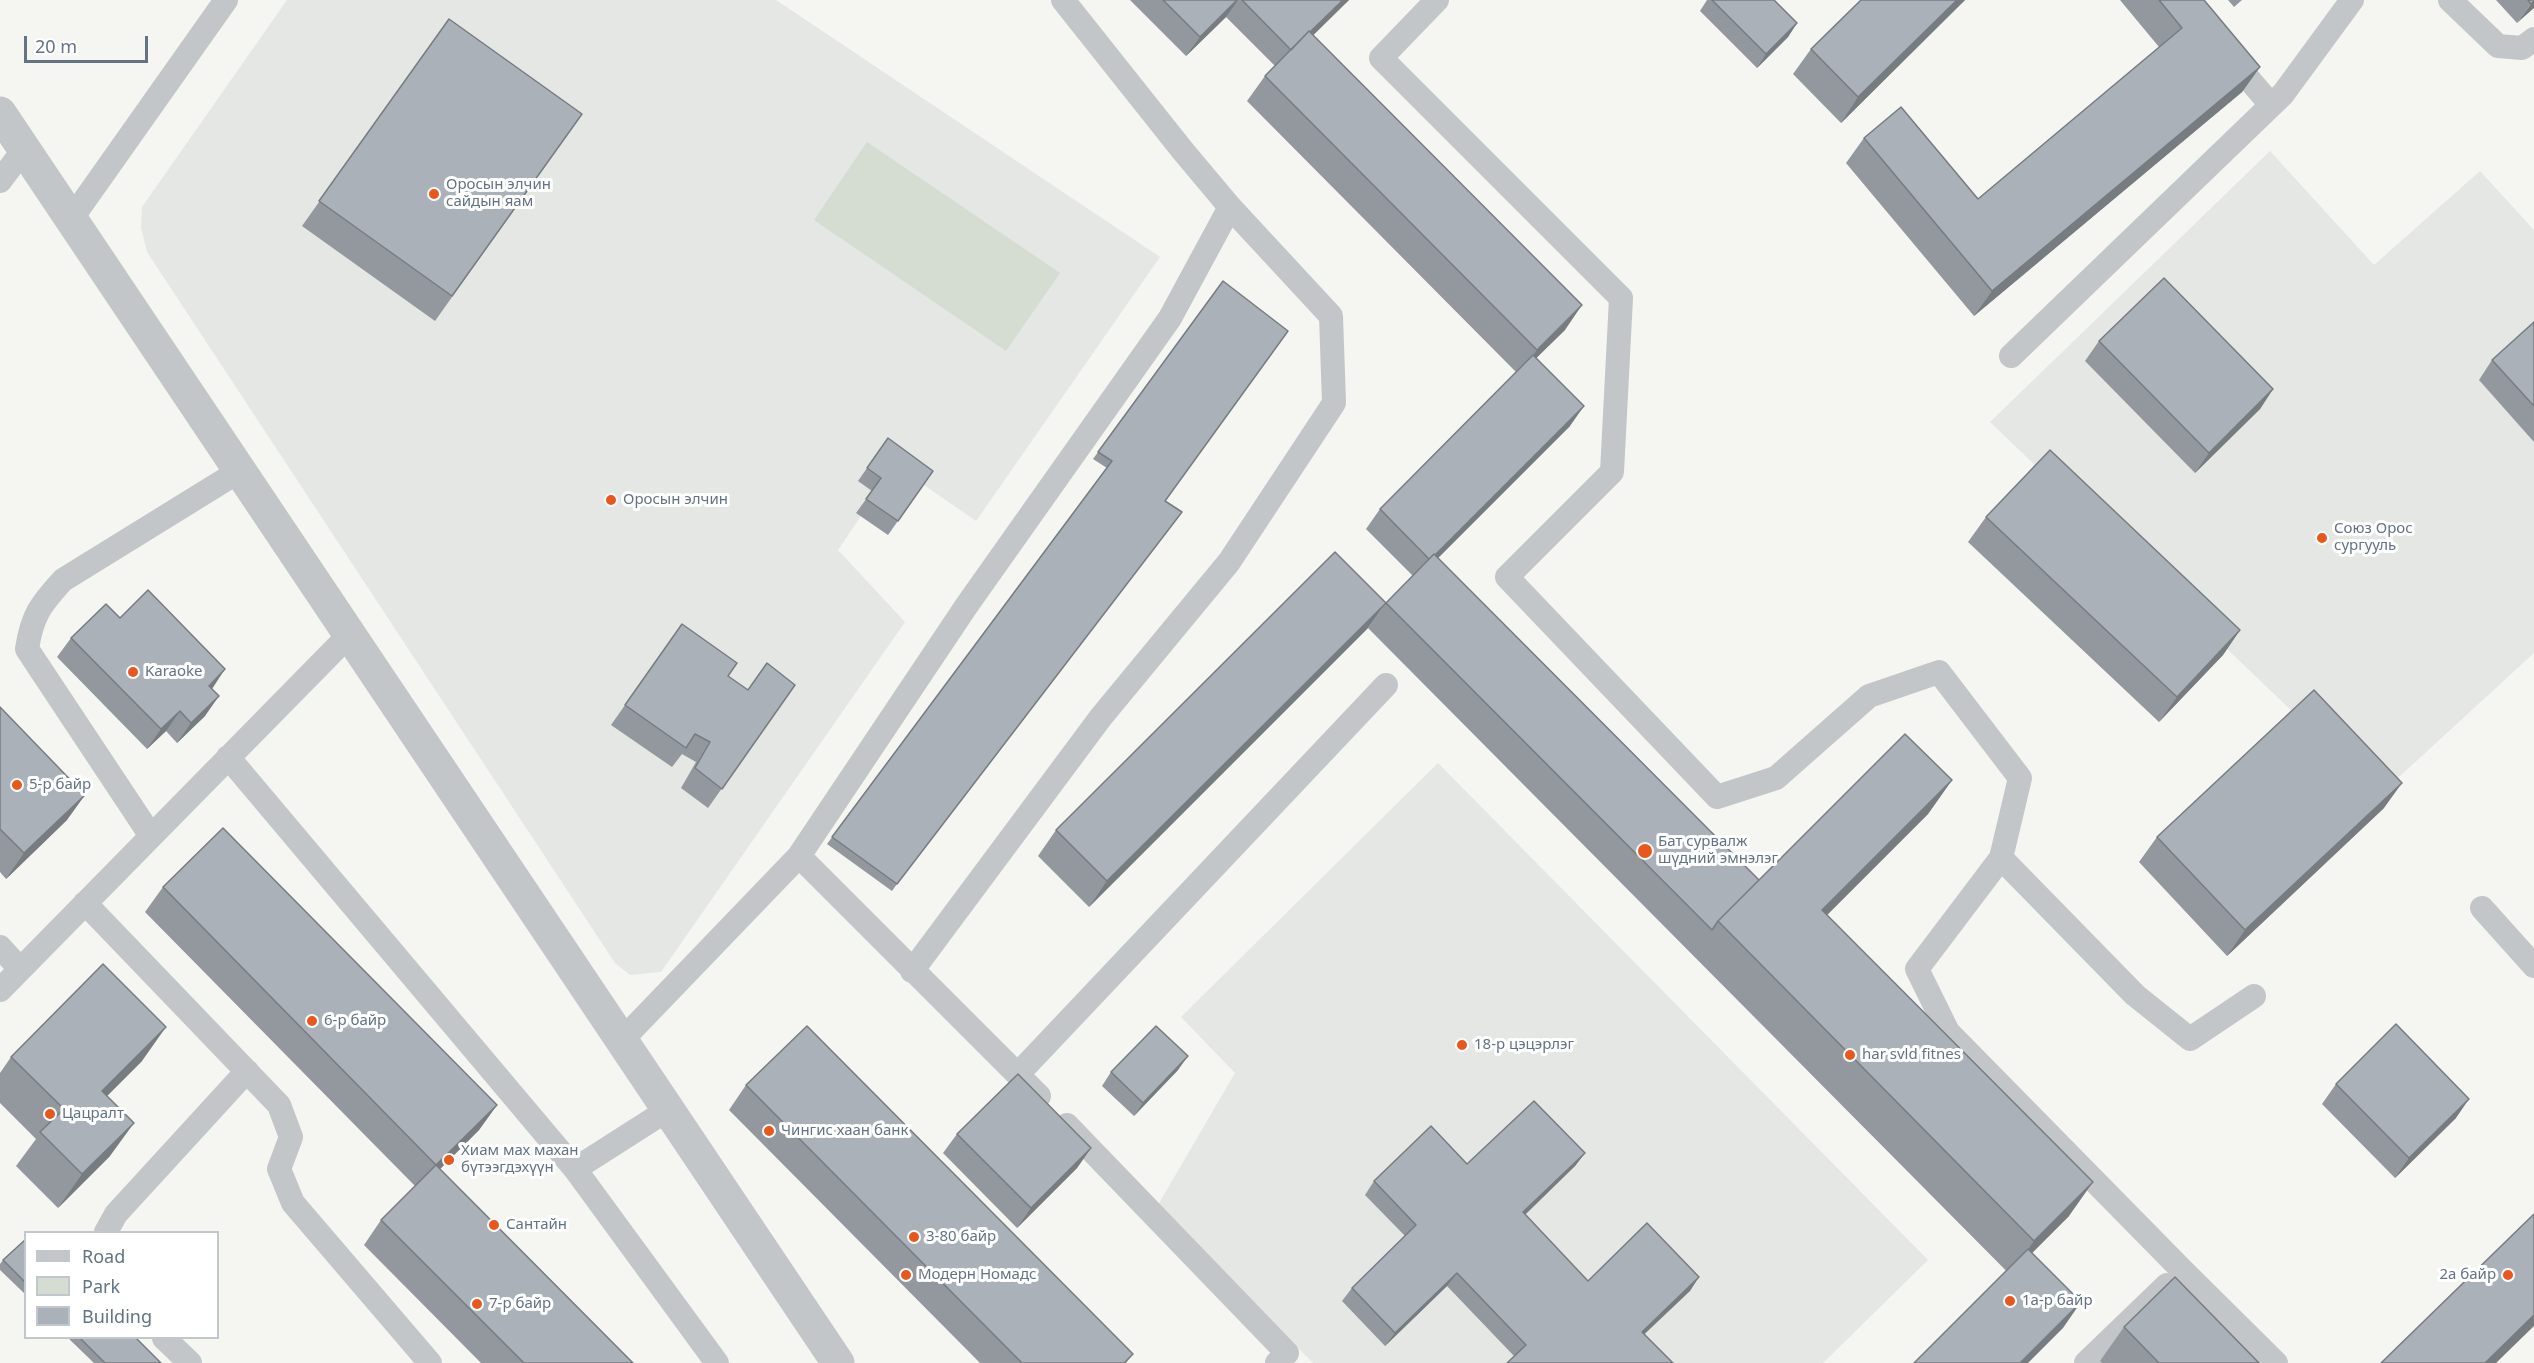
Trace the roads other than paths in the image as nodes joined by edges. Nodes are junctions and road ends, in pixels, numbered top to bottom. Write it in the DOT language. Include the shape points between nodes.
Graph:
graph roads {
  1 [pos="226,0"];
  2 [pos="1063,0"];
  3 [pos="1437,0"];
  4 [pos="2352,0"];
  5 [pos="2450,0"];
  6 [pos="2534,39"];
  7 [pos="2219,44"];
  8 [pos="2271,105"];
  9 [pos="0,113"];
  10 [pos="25,148"];
  11 [pos="0,180"];
  12 [pos="1230,207"];
  13 [pos="72,218"];
  14 [pos="2012,356"];
  15 [pos="241,470"];
  16 [pos="351,633"];
  17 [pos="1386,685"];
  18 [pos="228,757"];
  19 [pos="151,836"];
  20 [pos="799,856"];
  21 [pos="2001,858"];
  22 [pos="85,903"];
  23 [pos="2482,908"];
  24 [pos="0,948"];
  25 [pos="2534,966"];
  26 [pos="20,969"];
  27 [pos="912,971"];
  28 [pos="0,990"];
  29 [pos="2254,996"];
  30 [pos="623,1040"];
  31 [pos="247,1071"];
  32 [pos="1018,1074"];
  33 [pos="669,1108"];
  34 [pos="575,1169"];
  35 [pos="107,1231"];
  36 [pos="2182,1270"];
  37 [pos="165,1339"];
  38 [pos="190,1363"];
  39 [pos="430,1363"];
  40 [pos="717,1363"];
  41 [pos="838,1363"];
  42 [pos="1277,1363"];
  43 [pos="2086,1363"];
  44 [pos="2276,1363"];
  1 -- 13 [label="lane"];
  2 -- 12 [label="lane"];
  3 -- 21 [label="lane" via="1381,58 1621,298 1612,472 1507,577 1717,797 1776,778 1869,696 1939,672 2020,778"];
  4 -- 8 [label="lane"];
  5 -- 6 [label="lane" via="2498,46 2522,48"];
  7 -- 8 [label="lane"];
  8 -- 14 [label="lane"];
  9 -- 10 [label="street"];
  10 -- 11 [label="lane"];
  10 -- 13 [label="street"];
  12 -- 20 [label="lane" via="1170,318 967,605"];
  12 -- 27 [label="lane" via="1331,316 1334,403 1229,562 1101,717"];
  13 -- 15 [label="street"];
  15 -- 16 [label="street"];
  15 -- 19 [label="lane" via="63,580 43,602 31,625 27,650"];
  16 -- 18 [label="lane"];
  16 -- 30 [label="street"];
  17 -- 32 [label="lane"];
  18 -- 19 [label="lane"];
  18 -- 34 [label="lane"];
  19 -- 22 [label="lane"];
  20 -- 27 [label="lane"];
  20 -- 30 [label="lane"];
  21 -- 29 [label="lane" via="2135,995 2190,1039"];
  21 -- 36 [label="lane" via="1917,969 1948,1032"];
  22 -- 26 [label="lane"];
  22 -- 31 [label="lane"];
  23 -- 25 [label="lane"];
  24 -- 26 [label="lane"];
  26 -- 28 [label="lane"];
  27 -- 32 [label="lane"];
  30 -- 33 [label="street"];
  31 -- 35 [label="lane" via="116,1214"];
  31 -- 39 [label="lane" via="279,1105 291,1137 279,1169 293,1203"];
  32 -- 42 [label="lane" via="1287,1353"];
  33 -- 34 [label="lane"];
  33 -- 41 [label="street"];
  34 -- 40 [label="lane"];
  36 -- 43 [label="lane"];
  36 -- 44 [label="lane"];
  37 -- 38 [label="lane"];
}
